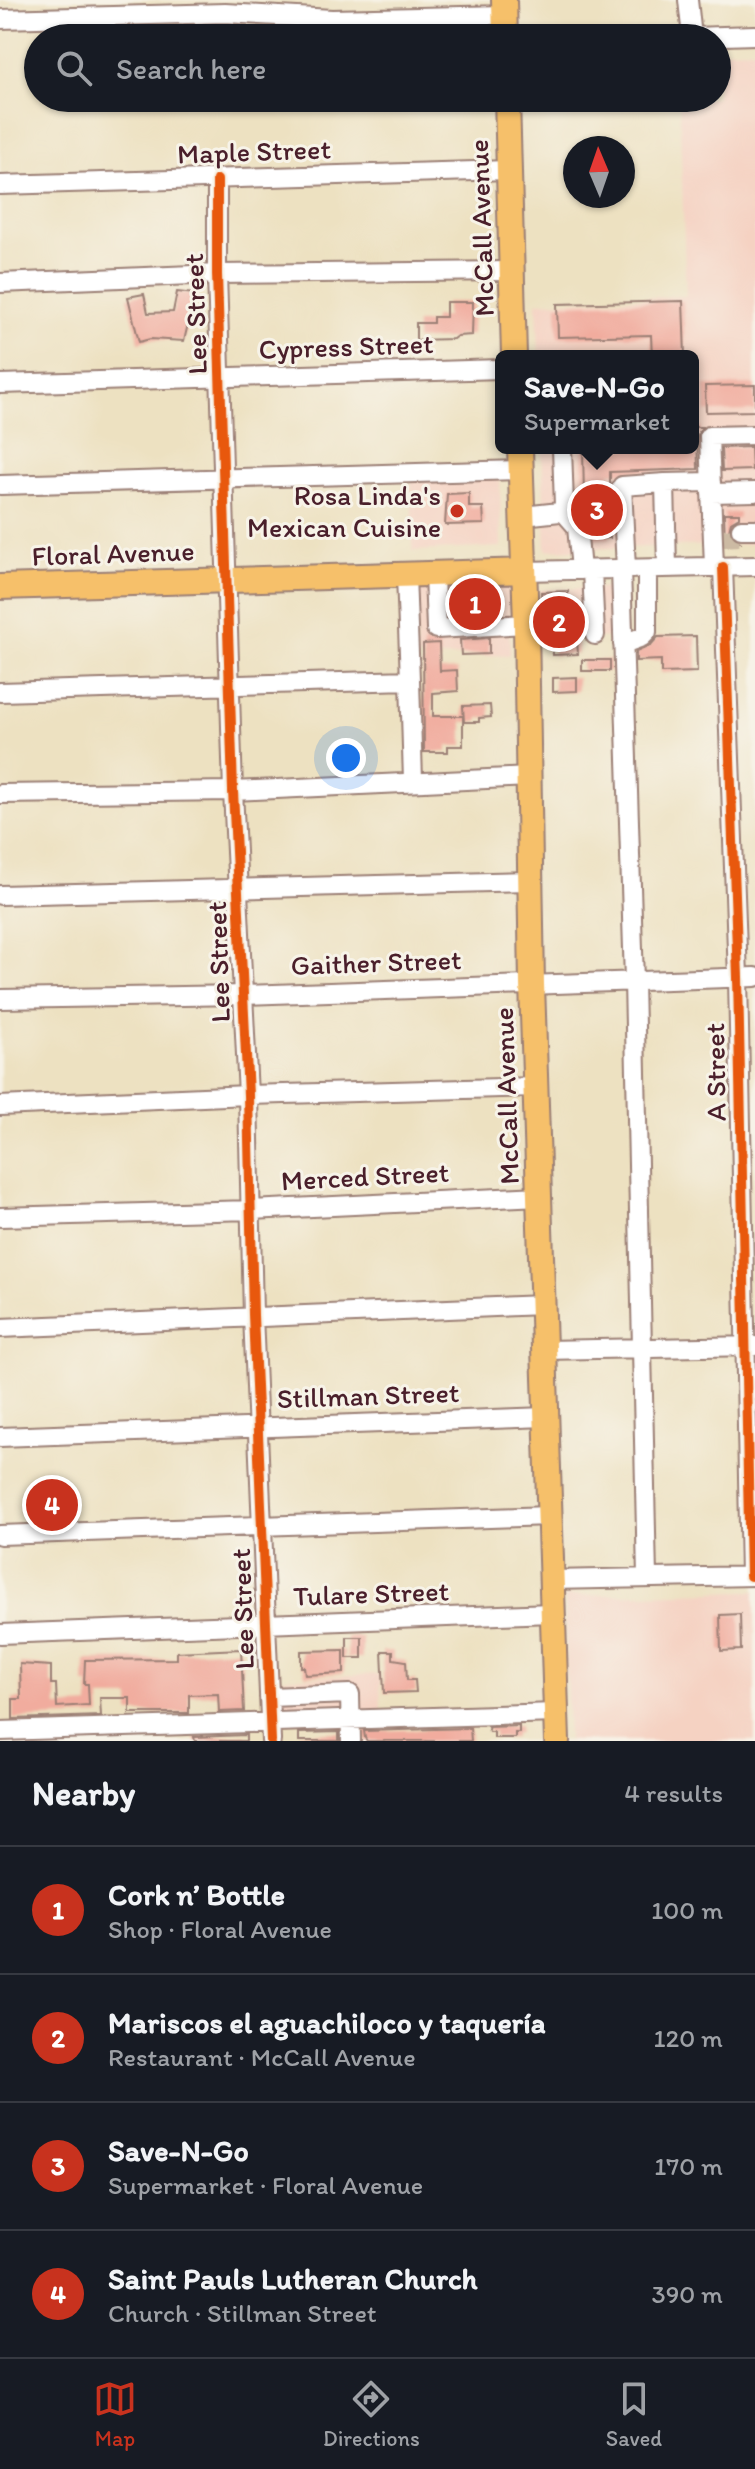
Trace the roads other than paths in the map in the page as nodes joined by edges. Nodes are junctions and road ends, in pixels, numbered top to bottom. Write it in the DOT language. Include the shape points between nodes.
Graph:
graph roads {
  1 [pos="688,0"];
  2 [pos="63,9"];
  3 [pos="505,18"];
  4 [pos="0,19"];
  5 [pos="691,24"];
  6 [pos="755,35"];
  7 [pos="731,36"];
  8 [pos="507,112"];
  9 [pos="509,170"];
  10 [pos="217,180"];
  11 [pos="0,185"];
  12 [pos="512,271"];
  13 [pos="217,274"];
  14 [pos="0,283"];
  15 [pos="514,350"];
  16 [pos="495,369"];
  17 [pos="221,378"];
  18 [pos="0,384"];
  19 [pos="755,435"];
  20 [pos="562,454"];
  21 [pos="520,459"];
  22 [pos="224,478"];
  23 [pos="665,483"];
  24 [pos="0,485"];
  25 [pos="711,487"];
  26 [pos="755,492"];
  27 [pos="562,510"];
  28 [pos="523,516"];
  29 [pos="755,566"];
  30 [pos="718,567"];
  31 [pos="667,568"];
  32 [pos="623,569"];
  33 [pos="647,569"];
  34 [pos="586,570"];
  35 [pos="524,571"];
  36 [pos="434,574"];
  37 [pos="406,575"];
  38 [pos="226,580"];
  39 [pos="0,587"];
  40 [pos="526,624"];
  41 [pos="595,635"];
  42 [pos="623,644"];
  43 [pos="410,680"];
  44 [pos="231,684"];
  45 [pos="0,692"];
  46 [pos="529,777"];
  47 [pos="413,781"];
  48 [pos="233,791"];
  49 [pos="0,794"];
  50 [pos="531,881"];
  51 [pos="239,888"];
  52 [pos="0,895"];
  53 [pos="746,977"];
  54 [pos="634,981"];
  55 [pos="532,984"];
  56 [pos="243,995"];
  57 [pos="0,999"];
  58 [pos="537,1087"];
  59 [pos="248,1095"];
  60 [pos="0,1106"];
  61 [pos="540,1196"];
  62 [pos="251,1210"];
  63 [pos="0,1217"];
  64 [pos="543,1305"];
  65 [pos="253,1315"];
  66 [pos="0,1328"];
  67 [pos="750,1346"];
  68 [pos="642,1348"];
  69 [pos="544,1350"];
  70 [pos="546,1417"];
  71 [pos="257,1427"];
  72 [pos="0,1437"];
  73 [pos="549,1516"];
  74 [pos="262,1526"];
  75 [pos="0,1535"];
  76 [pos="752,1576"];
  77 [pos="647,1578"];
  78 [pos="550,1580"];
  79 [pos="551,1613"];
  80 [pos="267,1626"];
  81 [pos="0,1634"];
  82 [pos="269,1697"];
  83 [pos="556,1713"];
  84 [pos="351,1720"];
  85 [pos="0,1731"];
  86 [pos="271,1732"];
  87 [pos="136,1734"];
  88 [pos="102,1735"];
  89 [pos="351,1741"];
  90 [pos="557,1741"];
  1 -- 5 [label="street"];
  2 -- 3 [label="street" via="332,19"];
  2 -- 4 [label="street"];
  6 -- 7 [label="street"];
  8 -- 9 [label="main road, McCall Avenue"];
  9 -- 10 [label="street, Maple Street"];
  9 -- 12 [label="main road, McCall Avenue"];
  10 -- 11 [label="street, Maple Street"];
  10 -- 13 [label="street, Lee Street"];
  12 -- 13 [label="street"];
  12 -- 15 [label="main road, McCall Avenue"];
  13 -- 14 [label="street"];
  13 -- 17 [label="street, Lee Street"];
  16 -- 17 [label="street, Cypress Street"];
  17 -- 18 [label="street, Cypress Street"];
  17 -- 22 [label="street, Lee Street"];
  19 -- 25 [label="street, A Street" via="709,436"];
  20 -- 27 [label="street"];
  21 -- 22 [label="street"];
  21 -- 28 [label="main road, McCall Avenue"];
  22 -- 24 [label="street"];
  22 -- 38 [label="street, Lee Street"];
  23 -- 25 [label="street"];
  23 -- 31 [label="street"];
  23 -- 32 [label="street" via="622,486"];
  25 -- 26 [label="street"];
  25 -- 30 [label="street, A Street"];
  27 -- 28 [label="street"];
  27 -- 34 [label="street" via="577,527"];
  28 -- 35 [label="main road, McCall Avenue"];
  29 -- 30 [label="street, Floral Avenue"];
  30 -- 31 [label="street, Floral Avenue"];
  30 -- 53 [label="street, A Street"];
  31 -- 33 [label="street, Floral Avenue"];
  32 -- 33 [label="street, Floral Avenue"];
  32 -- 34 [label="street, Floral Avenue"];
  32 -- 42 [label="street"];
  33 -- 42 [label="street" via="647,632"];
  34 -- 35 [label="street, Floral Avenue"];
  34 -- 41 [label="street"];
  35 -- 36 [label="main road, Floral Avenue"];
  35 -- 40 [label="main road, McCall Avenue"];
  36 -- 37 [label="main road, Floral Avenue"];
  36 -- 40 [label="street" via="436,629"];
  37 -- 38 [label="main road, Floral Avenue"];
  37 -- 43 [label="street"];
  38 -- 39 [label="main road, Floral Avenue"];
  38 -- 44 [label="street, Lee Street"];
  40 -- 46 [label="main road, McCall Avenue"];
  42 -- 54 [label="street"];
  43 -- 44 [label="street"];
  43 -- 47 [label="street"];
  44 -- 45 [label="street"];
  44 -- 48 [label="street, Lee Street"];
  46 -- 47 [label="street"];
  46 -- 50 [label="main road, McCall Avenue"];
  47 -- 48 [label="street"];
  48 -- 49 [label="street"];
  48 -- 51 [label="street, Lee Street"];
  50 -- 51 [label="street"];
  50 -- 55 [label="main road, McCall Avenue"];
  51 -- 52 [label="street"];
  51 -- 56 [label="street, Lee Street"];
  53 -- 54 [label="street, Gaither Street"];
  53 -- 67 [label="street, A Street"];
  54 -- 55 [label="street, Gaither Street"];
  54 -- 68 [label="street"];
  55 -- 56 [label="street, Gaither Street"];
  55 -- 58 [label="main road, McCall Avenue"];
  56 -- 57 [label="street, Gaither Street"];
  56 -- 59 [label="street, Lee Street"];
  58 -- 59 [label="street"];
  58 -- 61 [label="main road, McCall Avenue"];
  59 -- 60 [label="street"];
  59 -- 62 [label="street, Lee Street"];
  61 -- 62 [label="street, Merced Street"];
  61 -- 64 [label="main road, McCall Avenue"];
  62 -- 63 [label="street, Merced Street"];
  62 -- 65 [label="street, Lee Street"];
  64 -- 65 [label="street"];
  64 -- 69 [label="main road, McCall Avenue"];
  65 -- 66 [label="street"];
  65 -- 71 [label="street, Lee Street"];
  67 -- 68 [label="street"];
  67 -- 76 [label="street, A Street"];
  68 -- 69 [label="street"];
  68 -- 77 [label="street"];
  69 -- 70 [label="main road, McCall Avenue"];
  70 -- 71 [label="street, Stillman Street"];
  70 -- 73 [label="main road, McCall Avenue"];
  71 -- 72 [label="street, Stillman Street"];
  71 -- 74 [label="street, Lee Street"];
  73 -- 74 [label="street"];
  73 -- 78 [label="main road, McCall Avenue"];
  74 -- 75 [label="street"];
  74 -- 80 [label="street, Lee Street"];
  76 -- 77 [label="street"];
  77 -- 78 [label="street"];
  78 -- 79 [label="main road, McCall Avenue"];
  79 -- 80 [label="street, Tulare Street"];
  79 -- 83 [label="main road, McCall Avenue"];
  80 -- 81 [label="street, Tulare Street"];
  80 -- 82 [label="street, Lee Street"];
  82 -- 84 [label="street" via="350,1694"];
  82 -- 86 [label="street, Lee Street"];
  83 -- 84 [label="street"];
  83 -- 90 [label="main road, McCall Avenue"];
  84 -- 86 [label="street"];
  84 -- 89 [label="street"];
  85 -- 88 [label="street"];
  86 -- 87 [label="street"];
  87 -- 88 [label="street"];
}
